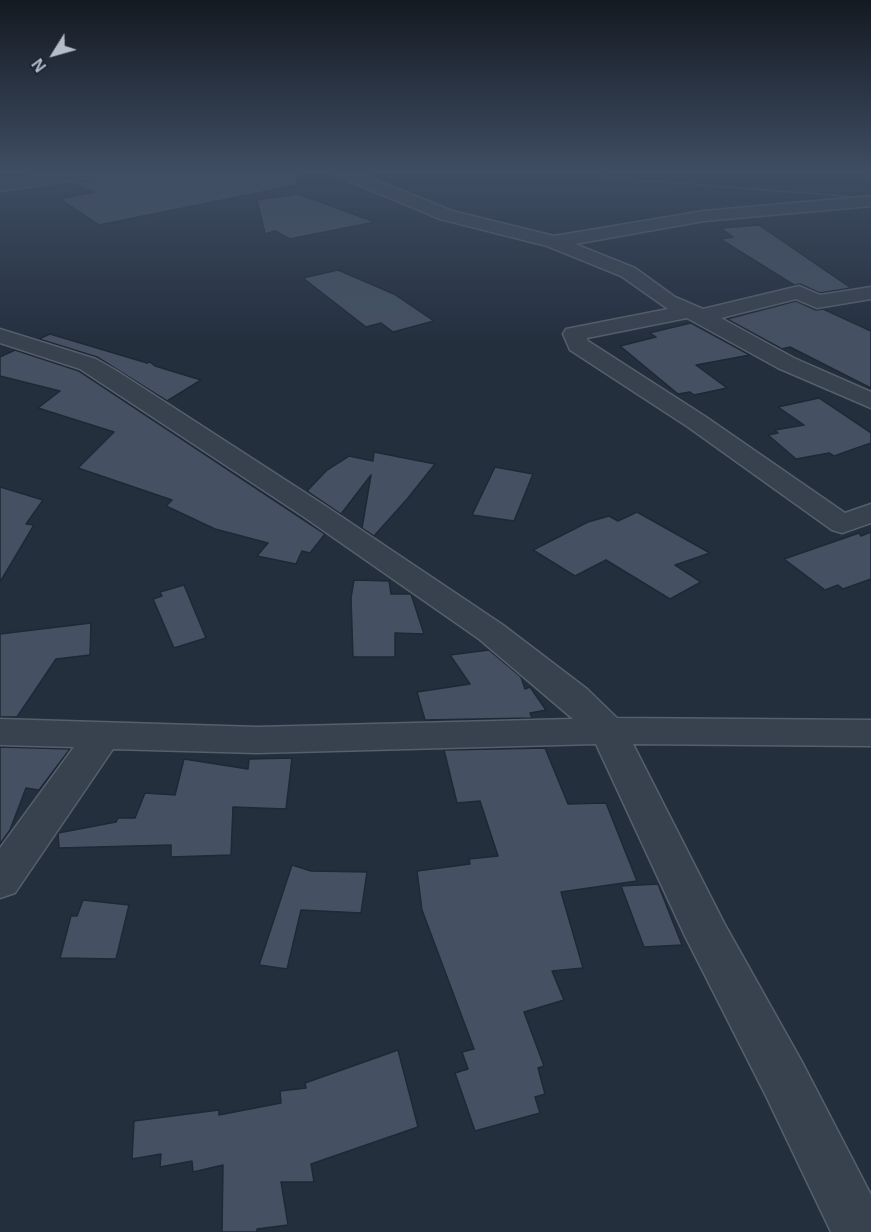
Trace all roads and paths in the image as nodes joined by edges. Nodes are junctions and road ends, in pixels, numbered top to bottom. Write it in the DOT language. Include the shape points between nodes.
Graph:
graph roads {
  1 [pos="501,229"];
  2 [pos="626,229"];
  3 [pos="554,242"];
  4 [pos="871,292"];
  5 [pos="695,313"];
  6 [pos="0,336"];
  7 [pos="871,401"];
  8 [pos="871,513"];
  9 [pos="608,731"];
  10 [pos="0,732"];
  11 [pos="871,733"];
  12 [pos="103,735"];
  13 [pos="0,881"];
  14 [pos="860,1232"];
  1 -- 3 [label="street"];
  2 -- 3 [label="street"];
  3 -- 5 [label="street" via="628,272 668,301"];
  4 -- 5 [label="street" via="817,302 799,292"];
  5 -- 7 [label="street" via="786,363"];
  5 -- 8 [label="street" via="574,334 578,345 697,422 842,524"];
  6 -- 9 [label="street" via="80,361 109,376 491,632 574,698"];
  9 -- 11 [label="street"];
  9 -- 12 [label="street" via="257,740"];
  9 -- 14 [label="street"];
  10 -- 12 [label="street"];
  12 -- 13 [label="street"];
}
